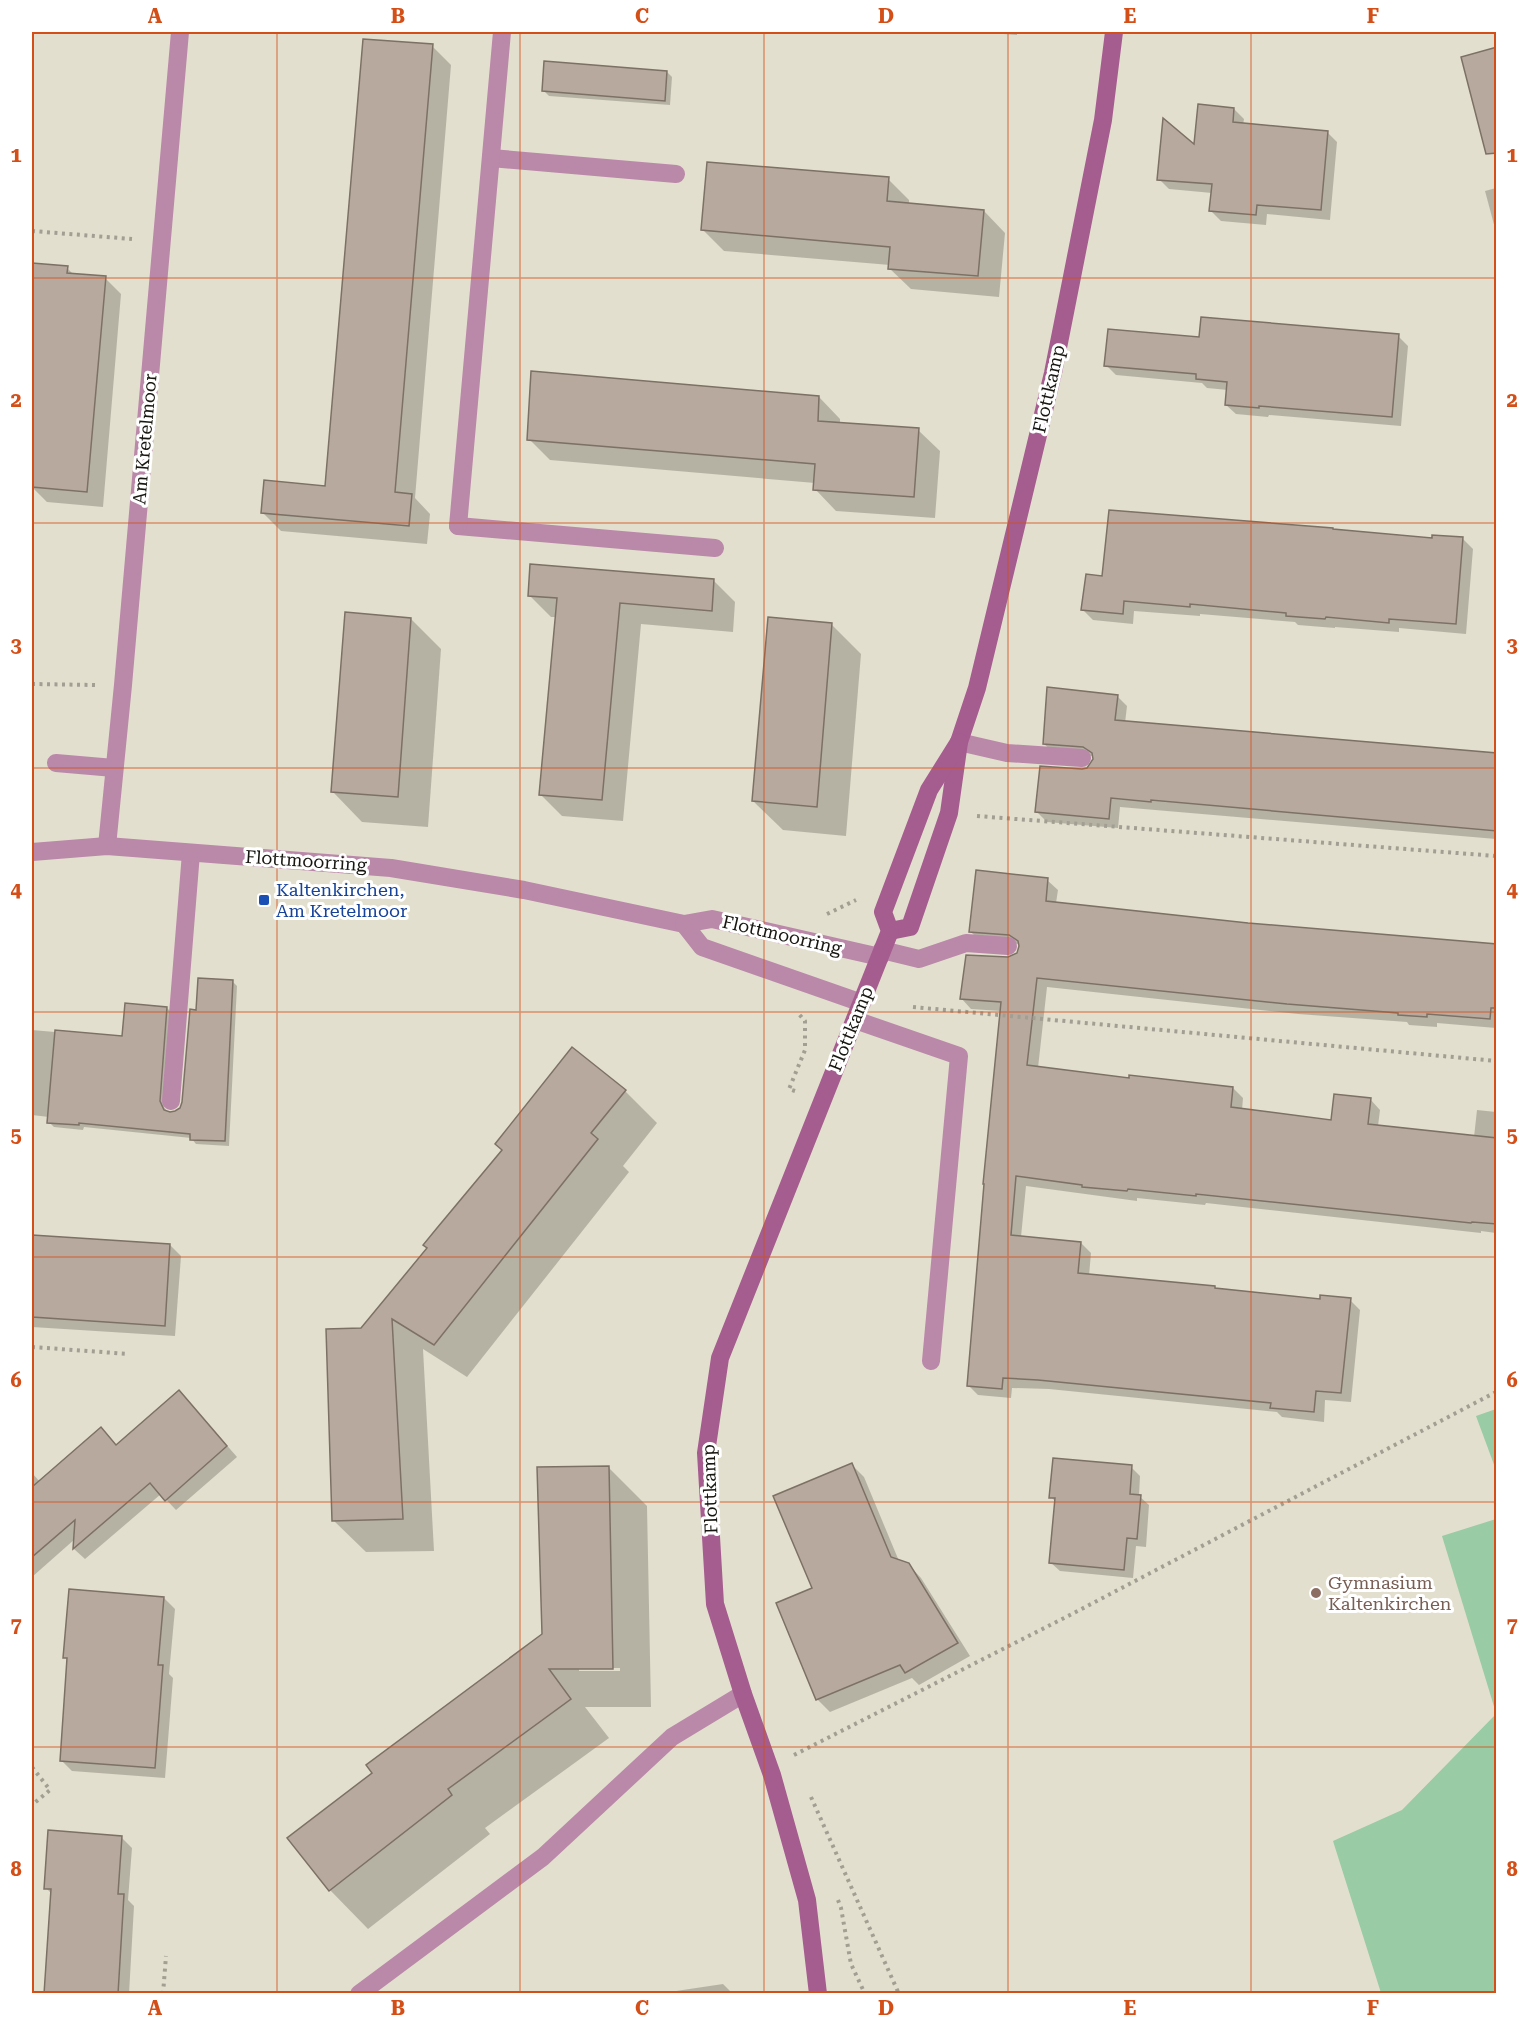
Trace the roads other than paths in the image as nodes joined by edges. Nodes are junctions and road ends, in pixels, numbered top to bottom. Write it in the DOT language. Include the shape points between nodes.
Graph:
graph roads {
  1 [pos="180,32"];
  2 [pos="502,32"];
  3 [pos="1114,32"];
  4 [pos="491,158"];
  5 [pos="676,174"];
  6 [pos="716,548"];
  7 [pos="959,742"];
  8 [pos="1082,758"];
  9 [pos="56,763"];
  10 [pos="114,768"];
  11 [pos="107,846"];
  12 [pos="32,852"];
  13 [pos="191,853"];
  14 [pos="684,924"];
  15 [pos="890,931"];
  16 [pos="1008,946"];
  17 [pos="881,953"];
  18 [pos="862,1003"];
  19 [pos="855,1020"];
  20 [pos="171,1101"];
  21 [pos="931,1361"];
  22 [pos="743,1694"];
  23 [pos="359,1994"];
  24 [pos="818,1994"];
  1 -- 10 [label="street, Am Kretelmoor"];
  2 -- 4 [label="street"];
  3 -- 7 [label="street, Flottkamp" via="1103,120 1053,373 977,688"];
  4 -- 5 [label="street"];
  4 -- 6 [label="street" via="458,526"];
  7 -- 8 [label="street" via="1007,753"];
  7 -- 15 [label="street, Flottkamp" via="929,790 883,912"];
  7 -- 15 [label="street, Flottkamp" via="949,813 910,927"];
  9 -- 10 [label="street"];
  10 -- 11 [label="street, Am Kretelmoor"];
  11 -- 12 [label="street, Flottmoorring"];
  11 -- 13 [label="street, Flottmoorring"];
  13 -- 14 [label="street, Flottmoorring" via="391,868 524,890"];
  13 -- 20 [label="street"];
  14 -- 17 [label="street, Flottmoorring" via="712,919"];
  14 -- 18 [label="street, Flottmoorring" via="702,947"];
  15 -- 17 [label="street, Flottkamp"];
  16 -- 17 [label="street, Flottmoorring" via="966,943 919,959"];
  17 -- 18 [label="street, Flottkamp"];
  18 -- 19 [label="street, Flottkamp"];
  19 -- 21 [label="street" via="959,1056"];
  19 -- 22 [label="street, Flottkamp" via="720,1358 706,1453 716,1604"];
  22 -- 23 [label="street" via="672,1737 543,1857"];
  22 -- 24 [label="street, Flottkamp" via="772,1775 807,1899"];
}
